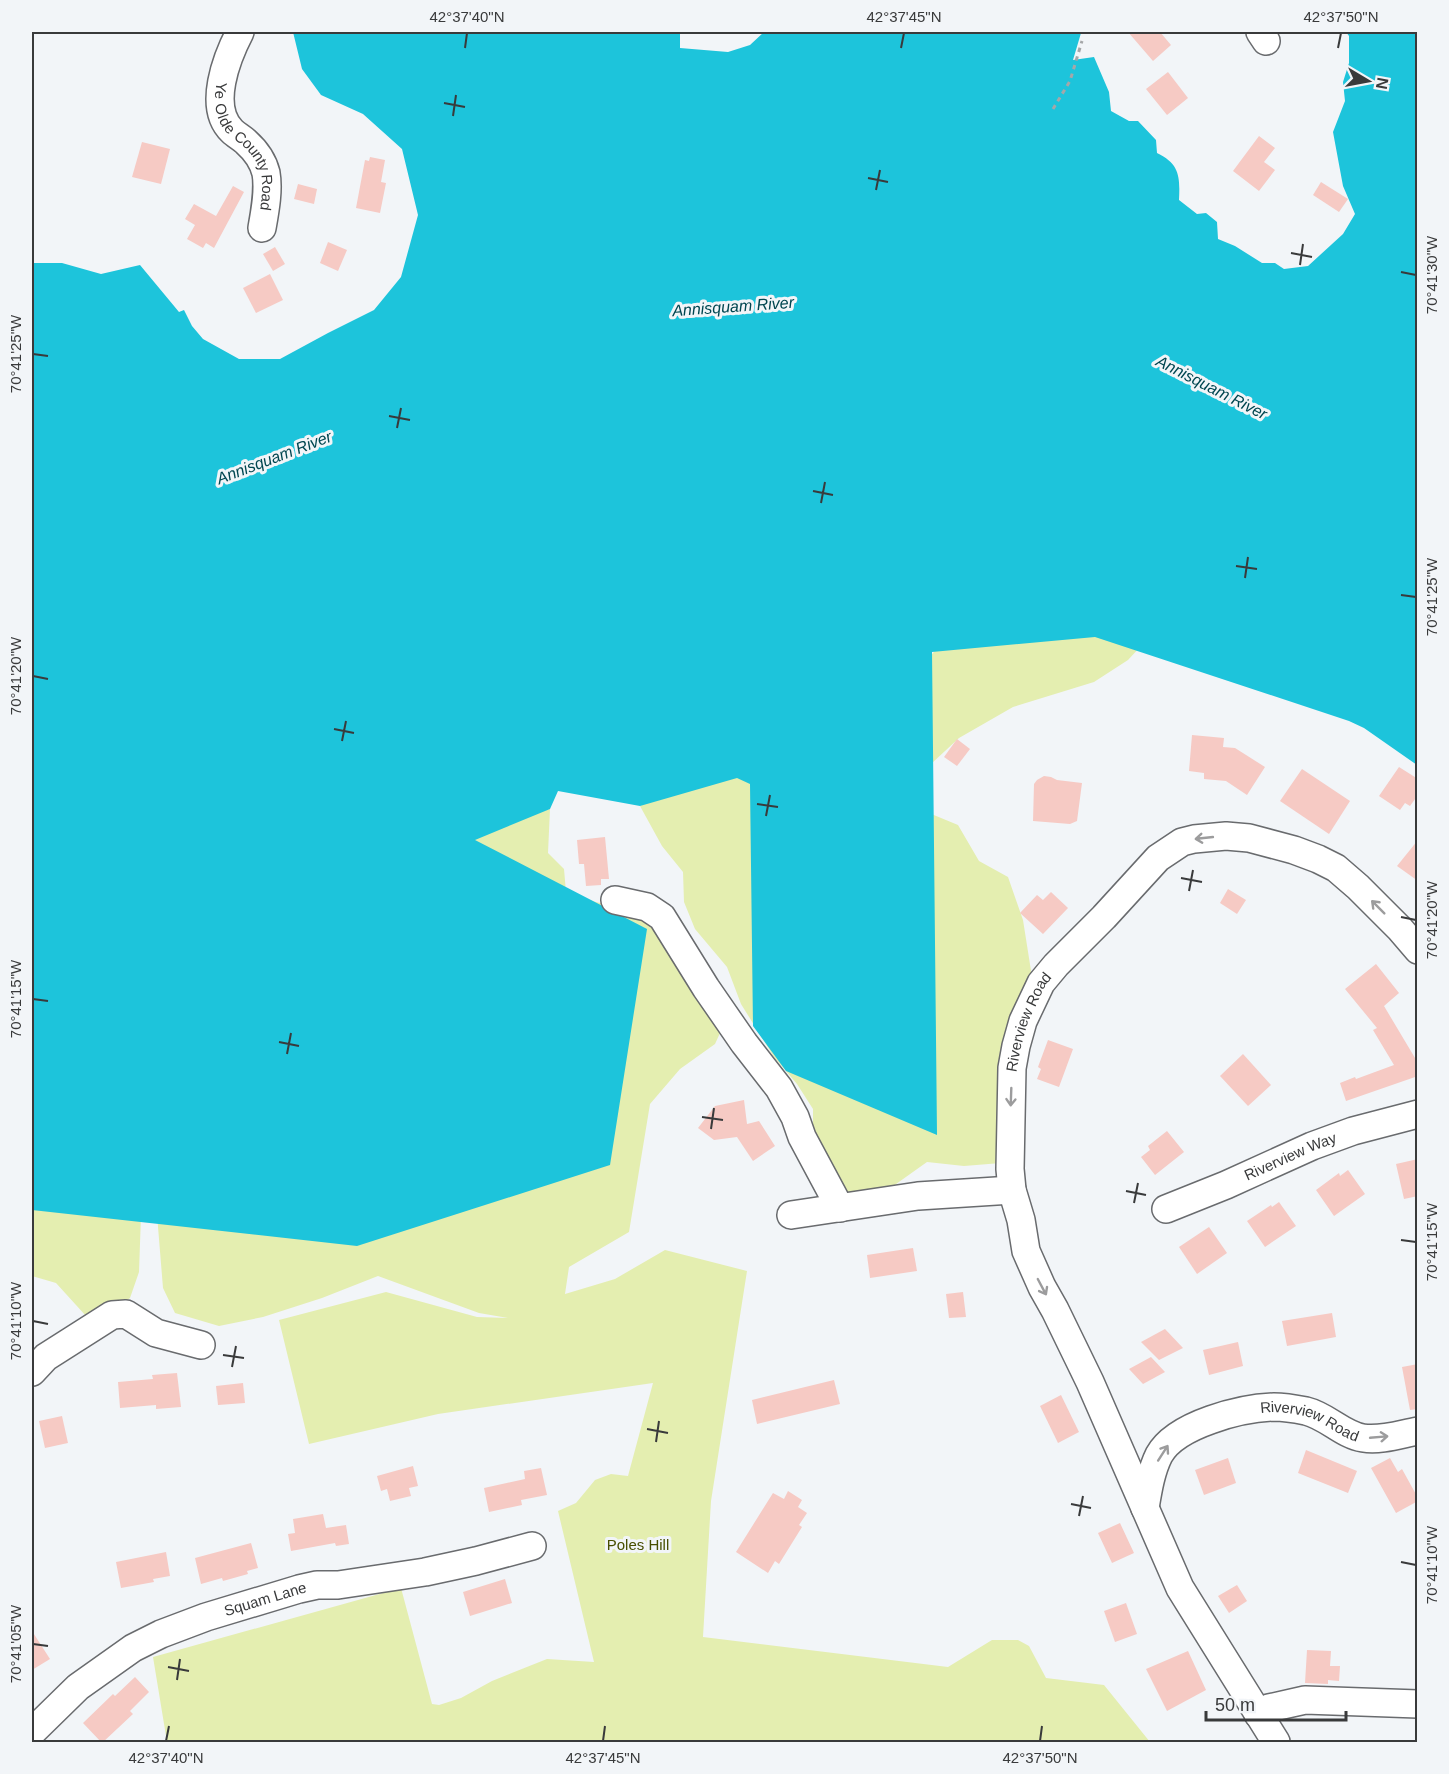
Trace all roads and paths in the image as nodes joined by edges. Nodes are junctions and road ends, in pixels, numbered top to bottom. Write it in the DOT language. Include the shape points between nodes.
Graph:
graph roads {
  1 [pos="240,32"];
  2 [pos="1082,41"];
  3 [pos="1053,109"];
  4 [pos="262,228"];
  5 [pos="615,900"];
  6 [pos="1418,950"];
  7 [pos="1418,1114"];
  8 [pos="1012,1190"];
  9 [pos="840,1208"];
  10 [pos="1166,1209"];
  11 [pos="791,1215"];
  12 [pos="201,1345"];
  13 [pos="32,1372"];
  14 [pos="1418,1431"];
  15 [pos="1145,1508"];
  16 [pos="532,1546"];
  17 [pos="1418,1704"];
  18 [pos="1258,1714"];
  19 [pos="32,1732"];
  20 [pos="1276,1743"];
  1 -- 4 [label="street, Ye Olde County Road" via="223,74 220,106 231,131 256,152 266,172"];
  2 -- 3 [label="path" via="1070,81"];
  5 -- 9 [label="street" via="647,907 662,917 706,988 779,1088"];
  6 -- 8 [label="street, Riverview Road, one-way" via="1358,887 1318,859 1249,838 1182,842 1158,858 1041,983 1023,1021 1012,1068"];
  7 -- 10 [label="street, Riverview Way" via="1312,1146"];
  8 -- 9 [label="street" via="918,1196"];
  8 -- 15 [label="street, Riverview Road, one-way" via="1032,1268 1090,1382"];
  9 -- 11 [label="street"];
  12 -- 13 [label="street" via="156,1333 126,1314 112,1315 52,1353"];
  15 -- 14 [label="street, Riverview Road, one-way" via="1160,1454 1171,1441 1200,1424 1238,1412 1276,1407 1306,1411 1362,1438"];
  15 -- 18 [label="street, Riverview Road" via="1180,1588"];
  16 -- 19 [label="street, Squam Lane" via="425,1572 282,1593 161,1634 133,1648 78,1687"];
  17 -- 18 [label="street" via="1305,1700"];
  18 -- 20 [label="street, Riverview Road"];
}
